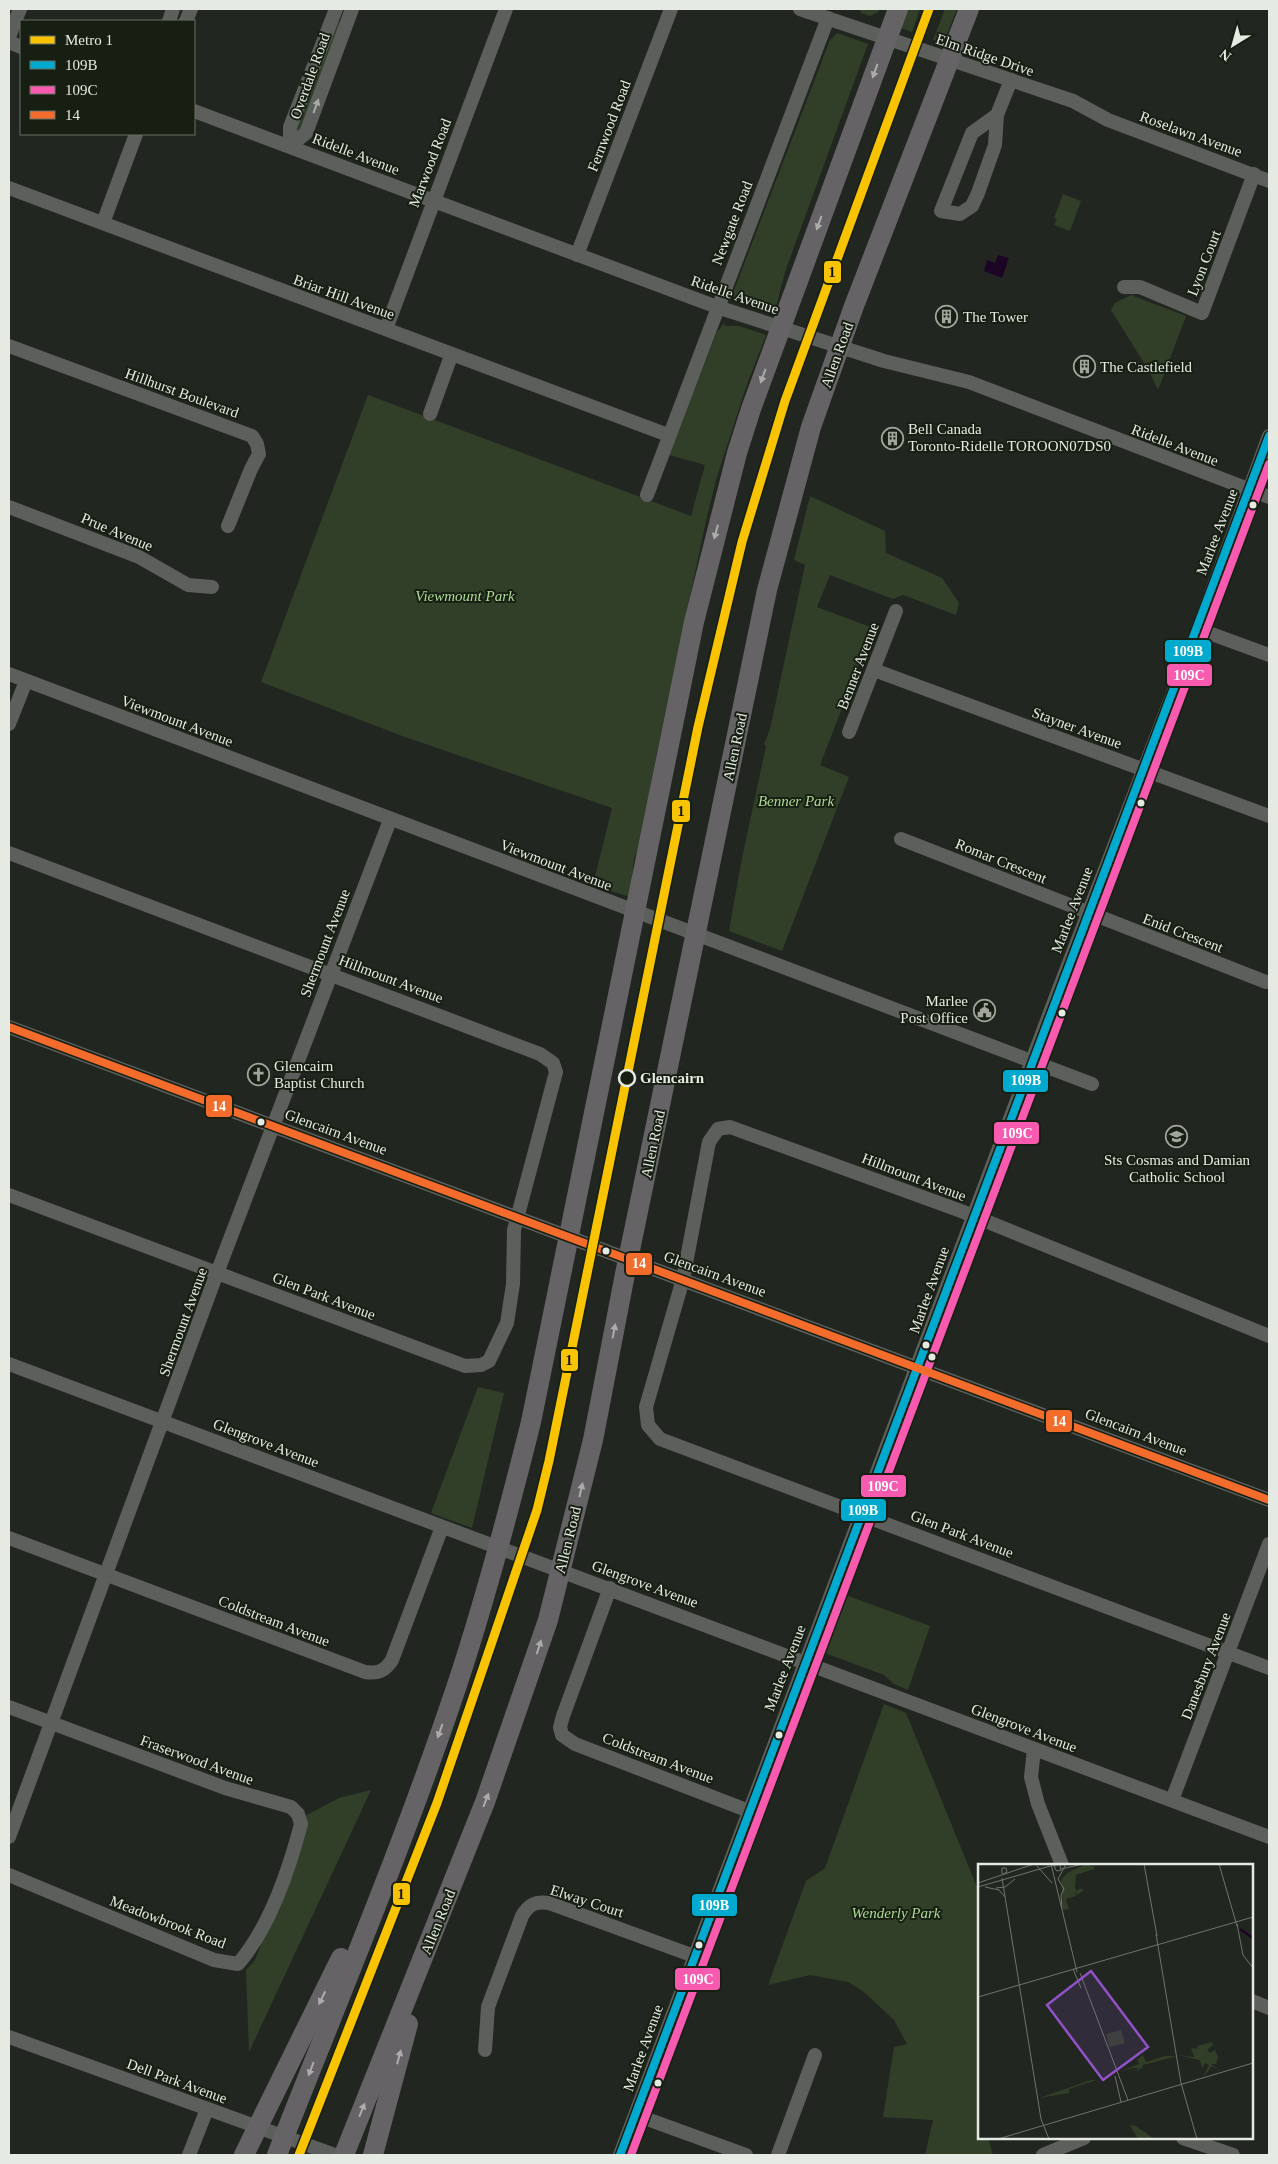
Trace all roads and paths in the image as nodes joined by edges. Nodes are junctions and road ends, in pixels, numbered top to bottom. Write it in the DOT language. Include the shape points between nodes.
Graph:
graph roads {
  1 [pos="20,9"];
  2 [pos="506,9"];
  3 [pos="671,9"];
  4 [pos="800,9"];
  5 [pos="898,9"];
  6 [pos="969,9"];
  7 [pos="335,10"];
  8 [pos="350,13"];
  9 [pos="828,18"];
  10 [pos="9,37"];
  11 [pos="1011,80"];
  12 [pos="195,112"];
  13 [pos="997,115"];
  14 [pos="1101,117"];
  15 [pos="136,135"];
  16 [pos="290,146"];
  17 [pos="1254,174"];
  18 [pos="1269,181"];
  19 [pos="9,188"];
  20 [pos="433,201"];
  21 [pos="102,223"];
  22 [pos="577,255"];
  23 [pos="1124,287"];
  24 [pos="717,307"];
  25 [pos="386,330"];
  26 [pos="9,346"];
  27 [pos="451,356"];
  28 [pos="430,414"];
  29 [pos="668,435"];
  30 [pos="1269,436"];
  31 [pos="1250,490"];
  32 [pos="647,495"];
  33 [pos="1269,498"];
  34 [pos="9,507"];
  35 [pos="228,526"];
  36 [pos="212,586"];
  37 [pos="896,610"];
  38 [pos="1198,629"];
  39 [pos="1269,655"];
  40 [pos="874,670"];
  41 [pos="9,674"];
  42 [pos="26,681"];
  43 [pos="9,724"];
  44 [pos="849,732"];
  45 [pos="1143,770"];
  46 [pos="1269,816"];
  47 [pos="390,820"];
  48 [pos="901,839"];
  49 [pos="9,853"];
  50 [pos="1088,914"];
  51 [pos="330,973"];
  52 [pos="1266,982"];
  53 [pos="9,1026"];
  54 [pos="1032,1060"];
  55 [pos="1092,1084"];
  56 [pos="274,1126"];
  57 [pos="9,1195"];
  58 [pos="973,1216"];
  59 [pos="517,1217"];
  60 [pos="218,1274"];
  61 [pos="683,1279"];
  62 [pos="1269,1336"];
  63 [pos="9,1364"];
  64 [pos="918,1368"];
  65 [pos="164,1421"];
  66 [pos="1269,1500"];
  67 [pos="862,1514"];
  68 [pos="442,1528"];
  69 [pos="9,1538"];
  70 [pos="1269,1544"];
  71 [pos="106,1574"];
  72 [pos="610,1588"];
  73 [pos="1228,1652"];
  74 [pos="805,1662"];
  75 [pos="1269,1668"];
  76 [pos="9,1707"];
  77 [pos="50,1723"];
  78 [pos="1034,1749"];
  79 [pos="1172,1800"];
  80 [pos="749,1811"];
  81 [pos="411,1812"];
  82 [pos="9,1836"];
  83 [pos="1269,1837"];
  84 [pos="1062,1864"];
  85 [pos="9,1875"];
  86 [pos="280,1891"];
  87 [pos="431,1939"];
  88 [pos="694,1956"];
  89 [pos="1253,2001"];
  90 [pos="1269,2008"];
  91 [pos="9,2037"];
  92 [pos="485,2050"];
  93 [pos="815,2055"];
  94 [pos="207,2109"];
  95 [pos="636,2114"];
  96 [pos="1082,2139"];
  97 [pos="1186,2139"];
  98 [pos="189,2155"];
  99 [pos="244,2155"];
  100 [pos="277,2155"];
  101 [pos="335,2155"];
  102 [pos="344,2155"];
  103 [pos="373,2155"];
  104 [pos="620,2155"];
  105 [pos="746,2155"];
  106 [pos="778,2155"];
  107 [pos="1043,2155"];
  108 [pos="1233,2155"];
  1 -- 10 [label="street"];
  2 -- 20 [label="street, Marwood Road"];
  3 -- 22 [label="street, Fernwood Road"];
  4 -- 9 [label="street, Elm Ridge Drive"];
  5 -- 81 [label="highway, one-way" via="737,453 694,622 529,1431 499,1551 457,1685"];
  87 -- 6 [label="highway, Allen Road, one-way" via="518,1711 548,1620 572,1528 593,1440 767,590 811,427"];
  7 -- 8 [label="street, Overdale Road"];
  7 -- 16 [label="street, Overdale Road" via="290,127"];
  16 -- 8 [label="street, Overdale Road, one-way" via="306,133"];
  9 -- 11 [label="street, Elm Ridge Drive"];
  9 -- 24 [label="street, Newgate Road"];
  11 -- 13 [label="street"];
  11 -- 14 [label="street, Elm Ridge Drive" via="1073,101"];
  12 -- 16 [label="street, Ridelle Avenue"];
  13 -- 13 [label="street" via="995,145 972,206 960,214 941,211 972,133"];
  14 -- 17 [label="street, Roselawn Avenue"];
  15 -- 21 [label="street"];
  16 -- 20 [label="street, Ridelle Avenue"];
  17 -- 18 [label="street, Roselawn Avenue"];
  17 -- 23 [label="street, Lyon Court" via="1202,313 1140,287"];
  19 -- 21 [label="street, Briar Hill Avenue"];
  20 -- 22 [label="street, Ridelle Avenue"];
  20 -- 25 [label="street, Marwood Road"];
  21 -- 25 [label="street, Briar Hill Avenue"];
  22 -- 24 [label="street, Ridelle Avenue"];
  24 -- 29 [label="street, Newgate Road"];
  24 -- 31 [label="street, Ridelle Avenue" via="871,357 969,382"];
  25 -- 27 [label="street, Briar Hill Avenue"];
  26 -- 35 [label="street, Hillhurst Boulevard" via="252,436 259,454"];
  27 -- 28 [label="street"];
  27 -- 29 [label="street, Briar Hill Avenue"];
  29 -- 32 [label="street, Newgate Road"];
  30 -- 31 [label="street, Marlee Avenue"];
  31 -- 33 [label="street, Ridelle Avenue"];
  31 -- 38 [label="street, Marlee Avenue"];
  34 -- 36 [label="street, Prue Avenue" via="139,557 188,585"];
  37 -- 40 [label="street, Benner Avenue"];
  38 -- 39 [label="street"];
  38 -- 45 [label="street, Marlee Avenue"];
  40 -- 44 [label="street, Benner Avenue"];
  40 -- 45 [label="street, Stayner Avenue"];
  41 -- 42 [label="street, Viewmount Avenue"];
  42 -- 43 [label="street"];
  42 -- 47 [label="street, Viewmount Avenue"];
  45 -- 46 [label="street, Stayner Avenue"];
  45 -- 50 [label="street, Marlee Avenue"];
  47 -- 51 [label="street, Shermount Avenue"];
  47 -- 54 [label="street, Viewmount Avenue"];
  48 -- 50 [label="street, Romar Crescent"];
  49 -- 51 [label="street, Hillmount Avenue"];
  50 -- 52 [label="street, Enid Crescent"];
  50 -- 54 [label="street, Marlee Avenue"];
  51 -- 56 [label="street, Shermount Avenue"];
  51 -- 59 [label="street, Hillmount Avenue" via="540,1054 553,1063 555,1077"];
  53 -- 56 [label="street, Glencairn Avenue"];
  54 -- 55 [label="street, Viewmount Avenue"];
  54 -- 58 [label="street, Marlee Avenue"];
  56 -- 59 [label="street, Glencairn Avenue"];
  56 -- 60 [label="street, Shermount Avenue"];
  57 -- 60 [label="street, Glen Park Avenue"];
  58 -- 61 [label="street, Hillmount Avenue" via="740,1130 730,1127 718,1129 709,1142"];
  58 -- 62 [label="street, Hillmount Avenue"];
  58 -- 64 [label="street, Marlee Avenue"];
  59 -- 60 [label="street, Glen Park Avenue" via="512,1242 513,1284 507,1323 489,1361 482,1365 465,1366"];
  59 -- 61 [label="street, Glencairn Avenue"];
  60 -- 65 [label="street, Shermount Avenue"];
  61 -- 64 [label="street, Glencairn Avenue"];
  61 -- 67 [label="street, Glen Park Avenue" via="646,1407 648,1425 660,1439"];
  63 -- 65 [label="street, Glengrove Avenue"];
  64 -- 66 [label="street, Glencairn Avenue"];
  64 -- 67 [label="street, Marlee Avenue"];
  65 -- 68 [label="street, Glengrove Avenue"];
  65 -- 71 [label="street, Shermount Avenue"];
  67 -- 73 [label="street, Glen Park Avenue"];
  67 -- 74 [label="street, Marlee Avenue"];
  68 -- 71 [label="street, Coldstream Avenue" via="392,1660 382,1672 374,1674"];
  68 -- 72 [label="street, Glengrove Avenue"];
  69 -- 71 [label="street, Coldstream Avenue"];
  70 -- 73 [label="street, Danesbury Avenue"];
  71 -- 77 [label="street, Shermount Avenue"];
  72 -- 74 [label="street, Glengrove Avenue"];
  72 -- 80 [label="street, Coldstream Avenue" via="563,1716 562,1735 575,1744"];
  73 -- 75 [label="street, Glen Park Avenue"];
  73 -- 79 [label="street, Danesbury Avenue"];
  74 -- 78 [label="street, Glengrove Avenue"];
  74 -- 80 [label="street, Marlee Avenue"];
  76 -- 77 [label="street, Fraserwood Avenue"];
  77 -- 82 [label="street, Shermount Avenue"];
  77 -- 86 [label="street, Fraserwood Avenue" via="225,1788 292,1807 301,1824"];
  78 -- 79 [label="street, Glengrove Avenue"];
  78 -- 84 [label="street" via="1031,1777"];
  79 -- 83 [label="street, Glengrove Avenue"];
  80 -- 88 [label="street, Marlee Avenue"];
  81 -- 99 [label="highway, one-way"];
  81 -- 100 [label="highway, one-way"];
  85 -- 86 [label="street, Meadowbrook Road" via="214,1960 238,1964 256,1938"];
  102 -- 87 [label="highway, Allen Road, one-way"];
  103 -- 87 [label="highway, one-way"];
  88 -- 92 [label="street, Elway Court" via="549,1903 532,1904 522,1916 488,2007"];
  88 -- 95 [label="street, Marlee Avenue"];
  89 -- 90 [label="street"];
  91 -- 94 [label="street, Dell Park Avenue"];
  93 -- 106 [label="street"];
  94 -- 98 [label="street"];
  94 -- 101 [label="street, Dell Park Avenue"];
  95 -- 104 [label="street, Marlee Avenue"];
  95 -- 105 [label="street"];
  96 -- 107 [label="street"];
  97 -- 108 [label="street"];
}
